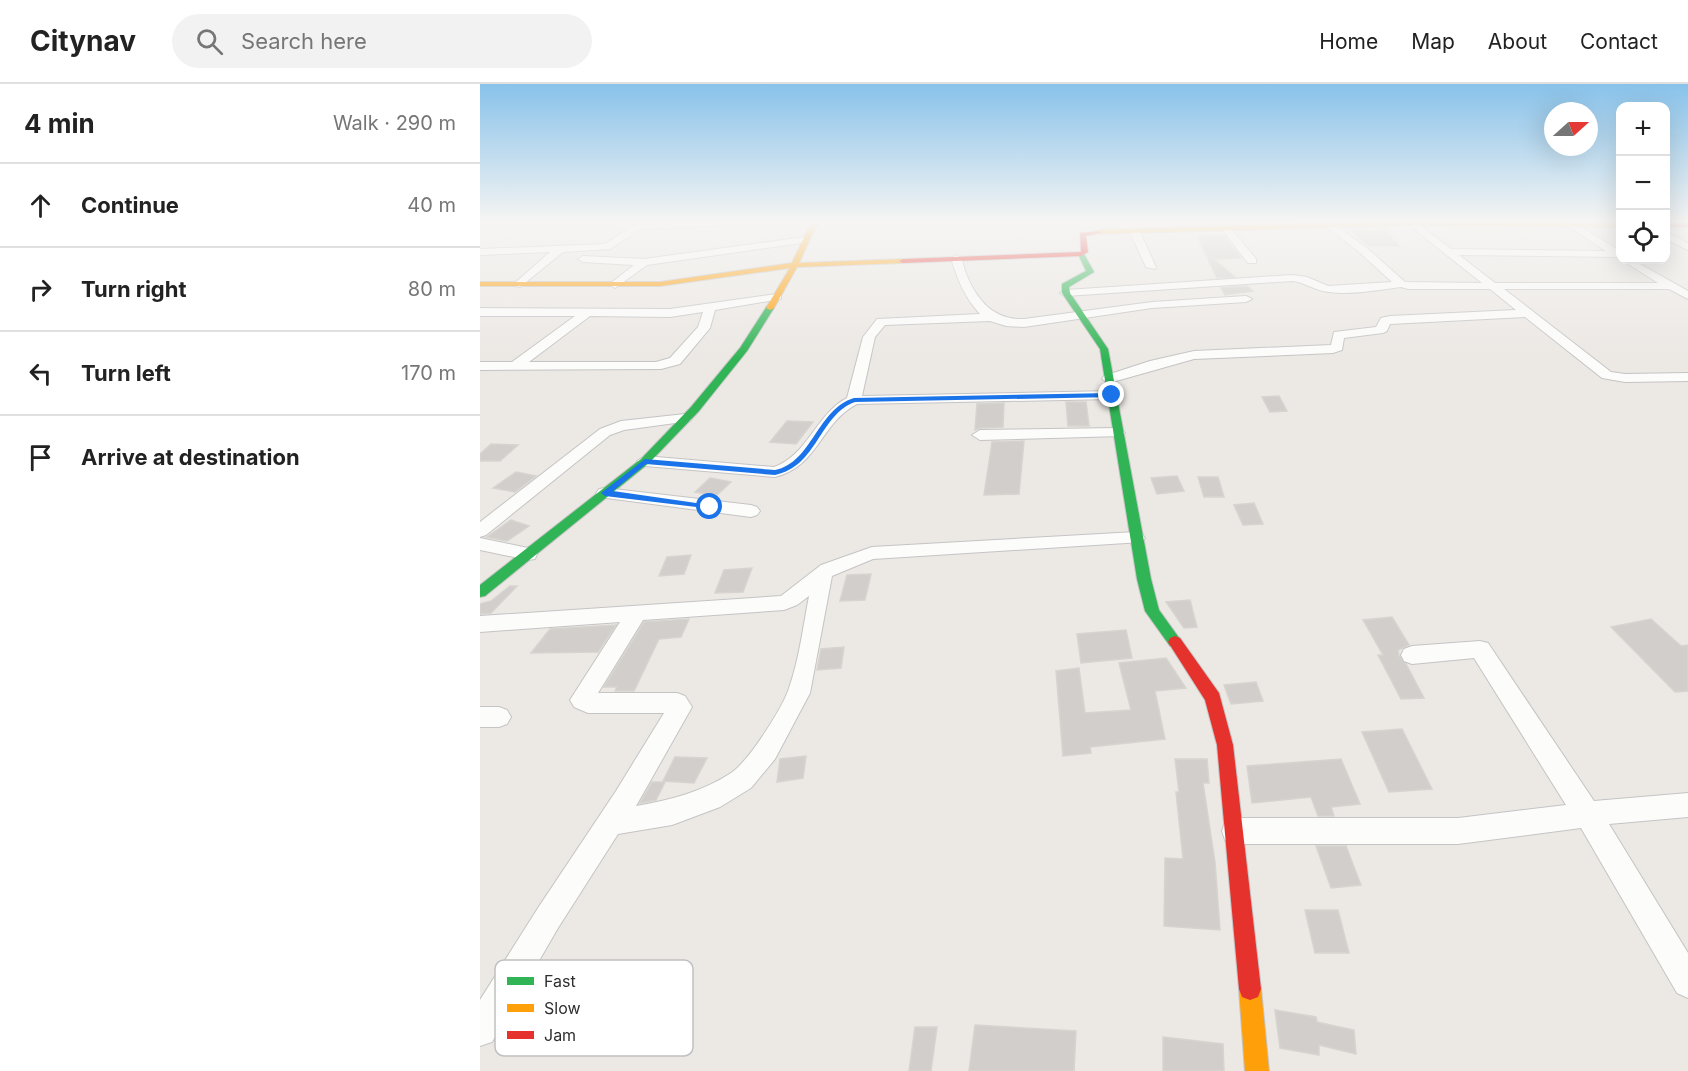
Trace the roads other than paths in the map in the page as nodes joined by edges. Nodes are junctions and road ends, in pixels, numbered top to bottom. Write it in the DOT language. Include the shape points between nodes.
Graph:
graph roads {
  1 [pos="540,267"];
  2 [pos="638,267"];
  3 [pos="779,267"];
  4 [pos="793,267"];
  5 [pos="958,267"];
  6 [pos="1088,267"];
  7 [pos="1382,267"];
  8 [pos="1469,267"];
  9 [pos="1641,267"];
  10 [pos="480,284"];
  11 [pos="520,284"];
  12 [pos="1401,284"];
  13 [pos="615,285"];
  14 [pos="1671,286"];
  15 [pos="1495,287"];
  16 [pos="1066,293"];
  17 [pos="1688,296"];
  18 [pos="777,297"];
  19 [pos="1246,299"];
  20 [pos="710,308"];
  21 [pos="480,312"];
  22 [pos="587,313"];
  23 [pos="1528,313"];
  24 [pos="1082,314"];
  25 [pos="993,317"];
  26 [pos="480,366"];
  27 [pos="515,366"];
  28 [pos="1688,377"];
  29 [pos="1109,379"];
  30 [pos="1112,395"];
  31 [pos="854,400"];
  32 [pos="685,418"];
  33 [pos="1117,433"];
  34 [pos="980,435"];
  35 [pos="645,461"];
  36 [pos="605,493"];
  37 [pos="751,511"];
  38 [pos="480,531"];
  39 [pos="1136,538"];
  40 [pos="480,544"];
  41 [pos="528,554"];
  42 [pos="822,573"];
  43 [pos="480,592"];
  44 [pos="636,614"];
  45 [pos="480,624"];
  46 [pos="1412,655"];
  47 [pos="1688,805"];
  48 [pos="1588,814"];
  49 [pos="609,823"];
  50 [pos="1235,831"];
  51 [pos="524,960"];
  52 [pos="1688,982"];
  53 [pos="495,1006"];
  54 [pos="480,1030"];
  55 [pos="1257,1071"];
  1 -- 11 [label="street"];
  2 -- 13 [label="street"];
  3 -- 13 [label="street" via="660,284"];
  4 -- 18 [label="street"];
  5 -- 25 [label="street" via="968,290"];
  6 -- 16 [label="street" via="1090,272 1065,286"];
  7 -- 12 [label="street"];
  8 -- 15 [label="street"];
  9 -- 14 [label="street"];
  10 -- 11 [label="street"];
  11 -- 13 [label="street"];
  12 -- 15 [label="street"];
  12 -- 16 [label="street" via="1330,289 1310,280 1292,278"];
  14 -- 15 [label="street"];
  14 -- 17 [label="street"];
  15 -- 23 [label="street"];
  16 -- 24 [label="street"];
  18 -- 20 [label="street"];
  18 -- 32 [label="street" via="744,349"];
  19 -- 24 [label="street"];
  20 -- 22 [label="street" via="670,313"];
  20 -- 27 [label="street" via="704,328 670,363"];
  21 -- 22 [label="street"];
  22 -- 27 [label="street"];
  23 -- 28 [label="street" via="1612,376"];
  23 -- 29 [label="street" via="1390,320 1379,330 1338,335 1334,349 1194,355"];
  24 -- 25 [label="street" via="1024,323 1006,323"];
  24 -- 29 [label="street" via="1104,349"];
  25 -- 31 [label="street" via="881,322 868,337"];
  26 -- 27 [label="street"];
  29 -- 30 [label="street"];
  30 -- 31 [label="street"];
  30 -- 33 [label="street"];
  31 -- 35 [label="street" via="834,411 808,449 786,470 768,472"];
  32 -- 35 [label="street"];
  32 -- 38 [label="street" via="621,426 605,432"];
  33 -- 34 [label="street"];
  33 -- 39 [label="street"];
  35 -- 36 [label="street"];
  36 -- 37 [label="street"];
  36 -- 41 [label="street"];
  39 -- 42 [label="street" via="872,553"];
  39 -- 50 [label="street" via="1152,611 1213,698 1224,745"];
  40 -- 41 [label="street"];
  41 -- 43 [label="street"];
  42 -- 44 [label="street" via="804,592 784,603"];
  42 -- 49 [label="street" via="799,693 766,751 742,780 711,798 672,812"];
  44 -- 45 [label="street"];
  44 -- 49 [label="street" via="582,700 677,703 680,707"];
  46 -- 48 [label="street" via="1480,649"];
  47 -- 48 [label="street"];
  48 -- 50 [label="street" via="1458,831"];
  48 -- 52 [label="street"];
  49 -- 51 [label="street"];
  50 -- 55 [label="street"];
  53 -- 54 [label="street"];
}
